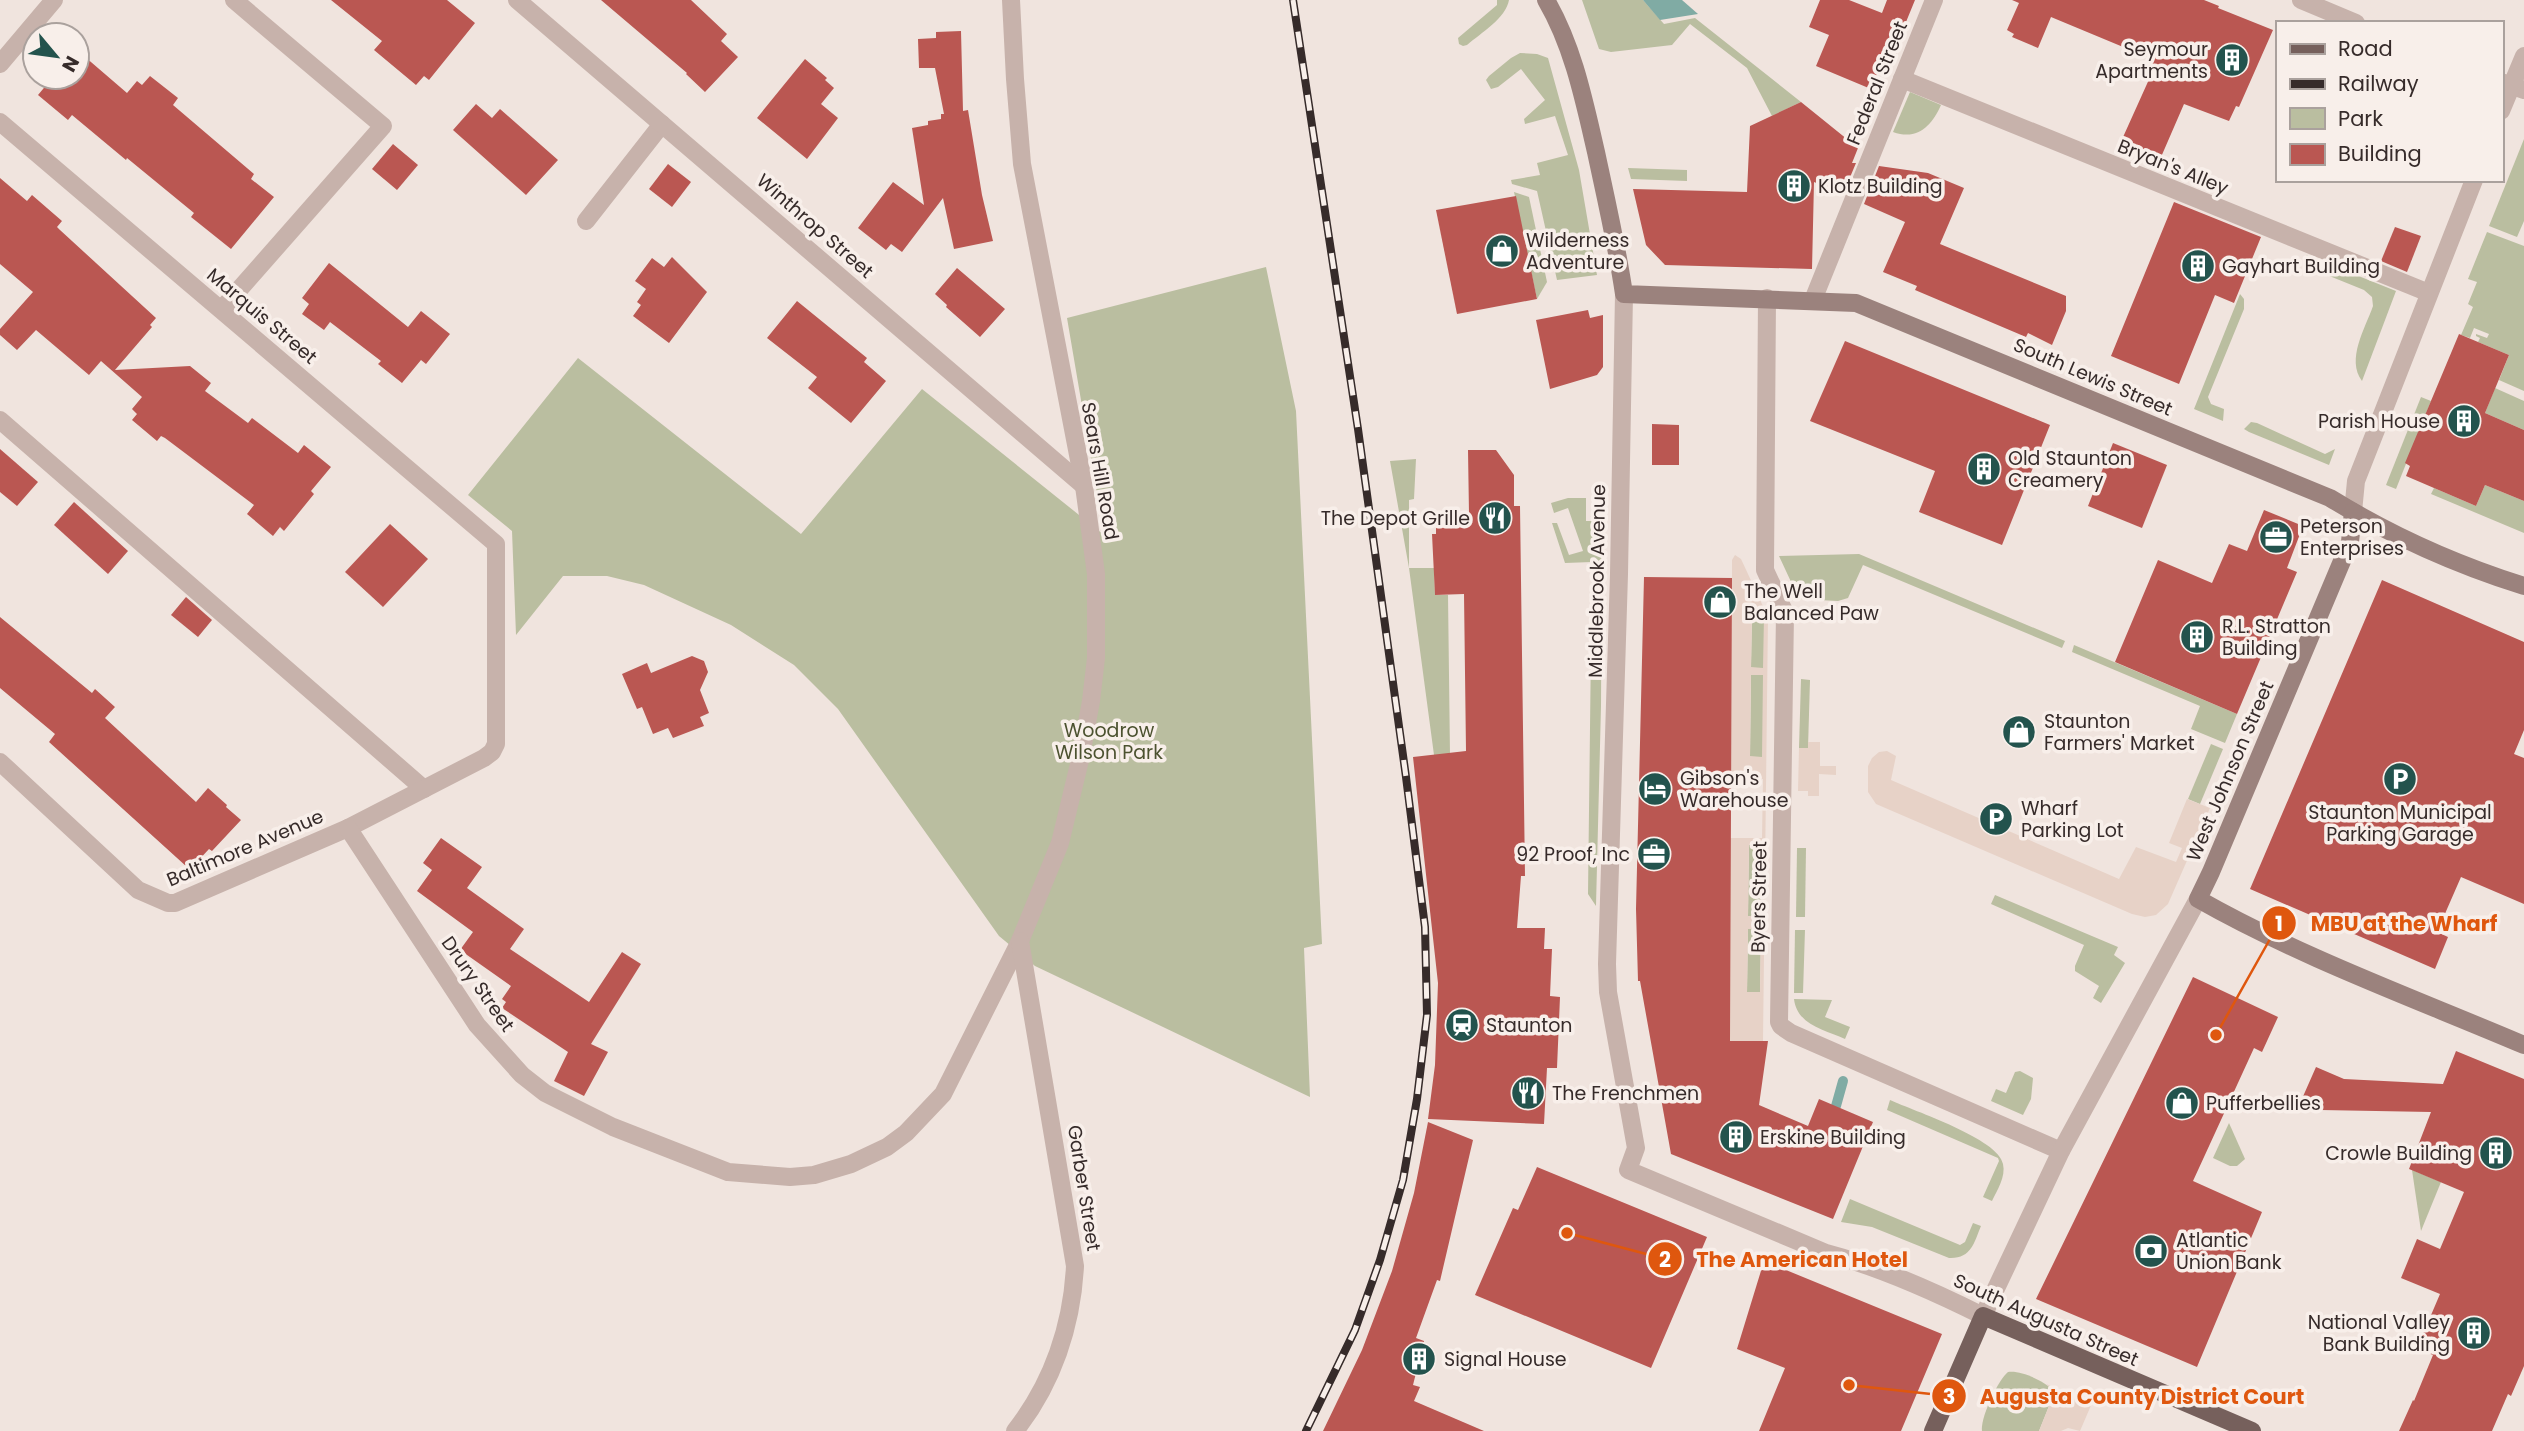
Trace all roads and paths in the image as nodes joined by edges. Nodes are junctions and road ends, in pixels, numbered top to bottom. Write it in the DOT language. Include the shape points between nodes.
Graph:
graph roads {
  1 [pos="54,0"];
  2 [pos="234,0"];
  3 [pos="517,0"];
  4 [pos="1011,0"];
  5 [pos="1546,0"];
  6 [pos="1934,0"];
  7 [pos="2301,0"];
  8 [pos="2351,21"];
  9 [pos="2524,56"];
  10 [pos="0,64"];
  11 [pos="1902,79"];
  12 [pos="2512,86"];
  13 [pos="2503,106"];
  14 [pos="0,122"];
  15 [pos="662,124"];
  16 [pos="2473,182"];
  17 [pos="586,221"];
  18 [pos="2429,293"];
  19 [pos="1624,294"];
  20 [pos="1768,298"];
  21 [pos="1813,300"];
  22 [pos="222,309"];
  23 [pos="0,420"];
  24 [pos="1084,486"];
  25 [pos="2353,512"];
  26 [pos="2524,586"];
  27 [pos="0,762"];
  28 [pos="424,789"];
  29 [pos="348,828"];
  30 [pos="2198,899"];
  31 [pos="1020,941"];
  32 [pos="2524,1045"];
  33 [pos="2062,1151"];
  34 [pos="1628,1170"];
  35 [pos="1983,1316"];
  36 [pos="2228,1426"];
  37 [pos="1015,1431"];
  38 [pos="1933,1431"];
  39 [pos="2252,1431"];
  1 -- 10 [label="street"];
  2 -- 22 [label="street" via="383,126"];
  3 -- 15 [label="street, Winthrop Street"];
  4 -- 24 [label="street, Sears Hill Road" via="1022,164"];
  5 -- 19 [label="main road, Middlebrook Avenue" via="1573,61"];
  6 -- 11 [label="street, Federal Street"];
  7 -- 8 [label="street"];
  9 -- 12 [label="street"];
  11 -- 18 [label="street, Bryan's Alley"];
  11 -- 21 [label="street, Federal Street" via="1843,209"];
  12 -- 13 [label="street"];
  14 -- 22 [label="street, Marquis Street"];
  15 -- 17 [label="street"];
  15 -- 24 [label="street, Winthrop Street"];
  16 -- 18 [label="street, West Johnson Street"];
  18 -- 25 [label="street, West Johnson Street" via="2356,481"];
  19 -- 20 [label="main road, South Lewis Street"];
  19 -- 34 [label="street, Middlebrook Avenue" via="1606,964 1636,1148"];
  20 -- 21 [label="main road, South Lewis Street"];
  20 -- 33 [label="street, Byers Street" via="1765,570 1785,613 1779,1022 1791,1033"];
  21 -- 25 [label="main road, South Lewis Street" via="1871,308 2330,498"];
  22 -- 28 [label="street, Marquis Street" via="496,544 496,744 484,758"];
  23 -- 28 [label="street"];
  24 -- 31 [label="street, Sears Hill Road" via="1097,602 1091,701 1060,843"];
  25 -- 26 [label="main road, South Lewis Street" via="2387,532"];
  25 -- 30 [label="main road, West Johnson Street" via="2350,542"];
  27 -- 29 [label="street, Baltimore Avenue" via="138,890 168,903 192,897"];
  28 -- 29 [label="street"];
  29 -- 31 [label="street, Drury Street" via="477,1025 522,1075 559,1102 728,1172 814,1175 851,1164 906,1133 943,1094"];
  30 -- 32 [label="main road" via="2272,937"];
  30 -- 33 [label="street, West Johnson Street"];
  31 -- 37 [label="street, Garber Street" via="1075,1266 1068,1326 1060,1350"];
  33 -- 35 [label="street, West Johnson Street"];
  34 -- 35 [label="street, South Augusta Street"];
  35 -- 36 [label="main road, South Augusta Street"];
  35 -- 38 [label="main road"];
  36 -- 39 [label="main road, South Augusta Street"];
}
